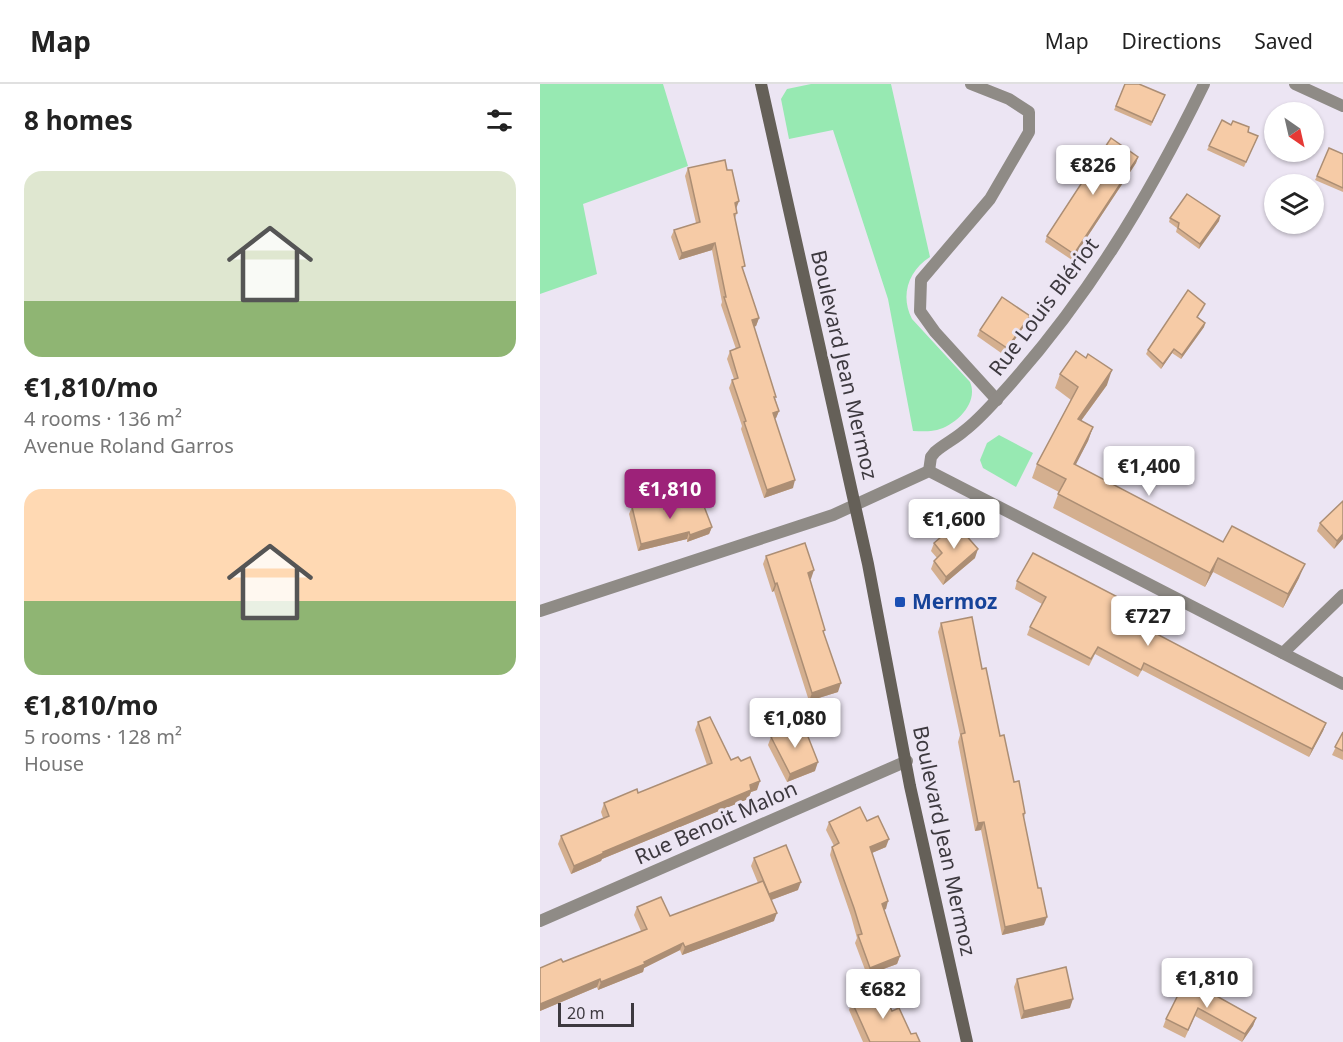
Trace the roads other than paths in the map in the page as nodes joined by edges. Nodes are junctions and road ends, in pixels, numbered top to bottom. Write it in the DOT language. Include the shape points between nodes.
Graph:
graph roads {
  1 [pos="761,84"];
  2 [pos="971,84"];
  3 [pos="1295,84"];
  4 [pos="1203,85"];
  5 [pos="1343,106"];
  6 [pos="997,400"];
  7 [pos="929,471"];
  8 [pos="855,505"];
  9 [pos="1343,595"];
  10 [pos="540,611"];
  11 [pos="1283,653"];
  12 [pos="1343,684"];
  13 [pos="907,761"];
  14 [pos="540,921"];
  15 [pos="967,1042"];
  1 -- 8 [label="street, Boulevard Jean Mermoz"];
  2 -- 6 [label="street" via="1029,111 1029,132 990,199 921,280 920,311"];
  3 -- 5 [label="street"];
  4 -- 6 [label="street, Rue Louis Blériot" via="1156,177 1095,277"];
  6 -- 7 [label="street, Rue Louis Blériot" via="935,452"];
  7 -- 8 [label="street"];
  7 -- 11 [label="street"];
  8 -- 10 [label="street"];
  8 -- 13 [label="street, Boulevard Jean Mermoz"];
  9 -- 11 [label="street"];
  11 -- 12 [label="street"];
  13 -- 14 [label="street, Rue Benoit Malon"];
  13 -- 15 [label="street, Boulevard Jean Mermoz"];
}
